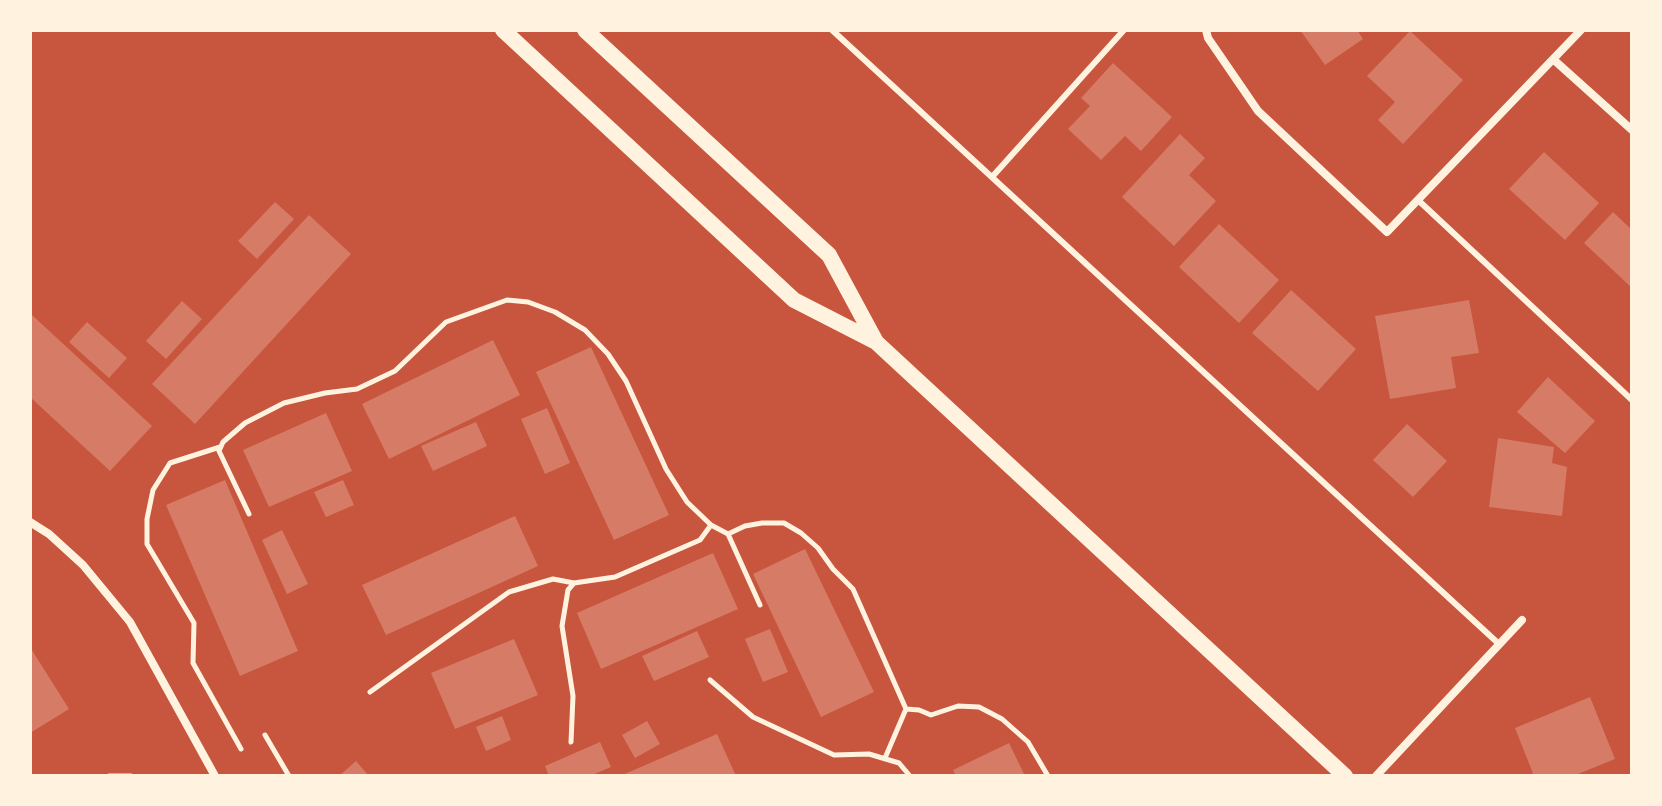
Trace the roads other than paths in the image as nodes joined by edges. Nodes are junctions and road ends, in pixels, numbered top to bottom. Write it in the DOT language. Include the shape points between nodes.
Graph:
graph roads {
  1 [pos="503,30"];
  2 [pos="585,30"];
  3 [pos="832,30"];
  4 [pos="1124,30"];
  5 [pos="1206,30"];
  6 [pos="1581,30"];
  7 [pos="1554,60"];
  8 [pos="1632,130"];
  9 [pos="992,177"];
  10 [pos="1418,200"];
  11 [pos="876,342"];
  12 [pos="1632,400"];
  13 [pos="30,522"];
  14 [pos="1522,620"];
  15 [pos="1499,644"];
  16 [pos="215,776"];
  17 [pos="1345,776"];
  18 [pos="1376,776"];
  1 -- 11 [label="main road" via="794,300"];
  2 -- 11 [label="main road" via="829,255"];
  3 -- 9 [label="lane"];
  4 -- 9 [label="lane"];
  5 -- 10 [label="street" via="1258,111 1387,232"];
  6 -- 7 [label="street"];
  7 -- 8 [label="street"];
  7 -- 10 [label="street"];
  9 -- 15 [label="lane"];
  10 -- 12 [label="lane"];
  11 -- 17 [label="main road"];
  13 -- 16 [label="street" via="83,565 130,622"];
  14 -- 15 [label="street"];
  15 -- 18 [label="street"];
}
